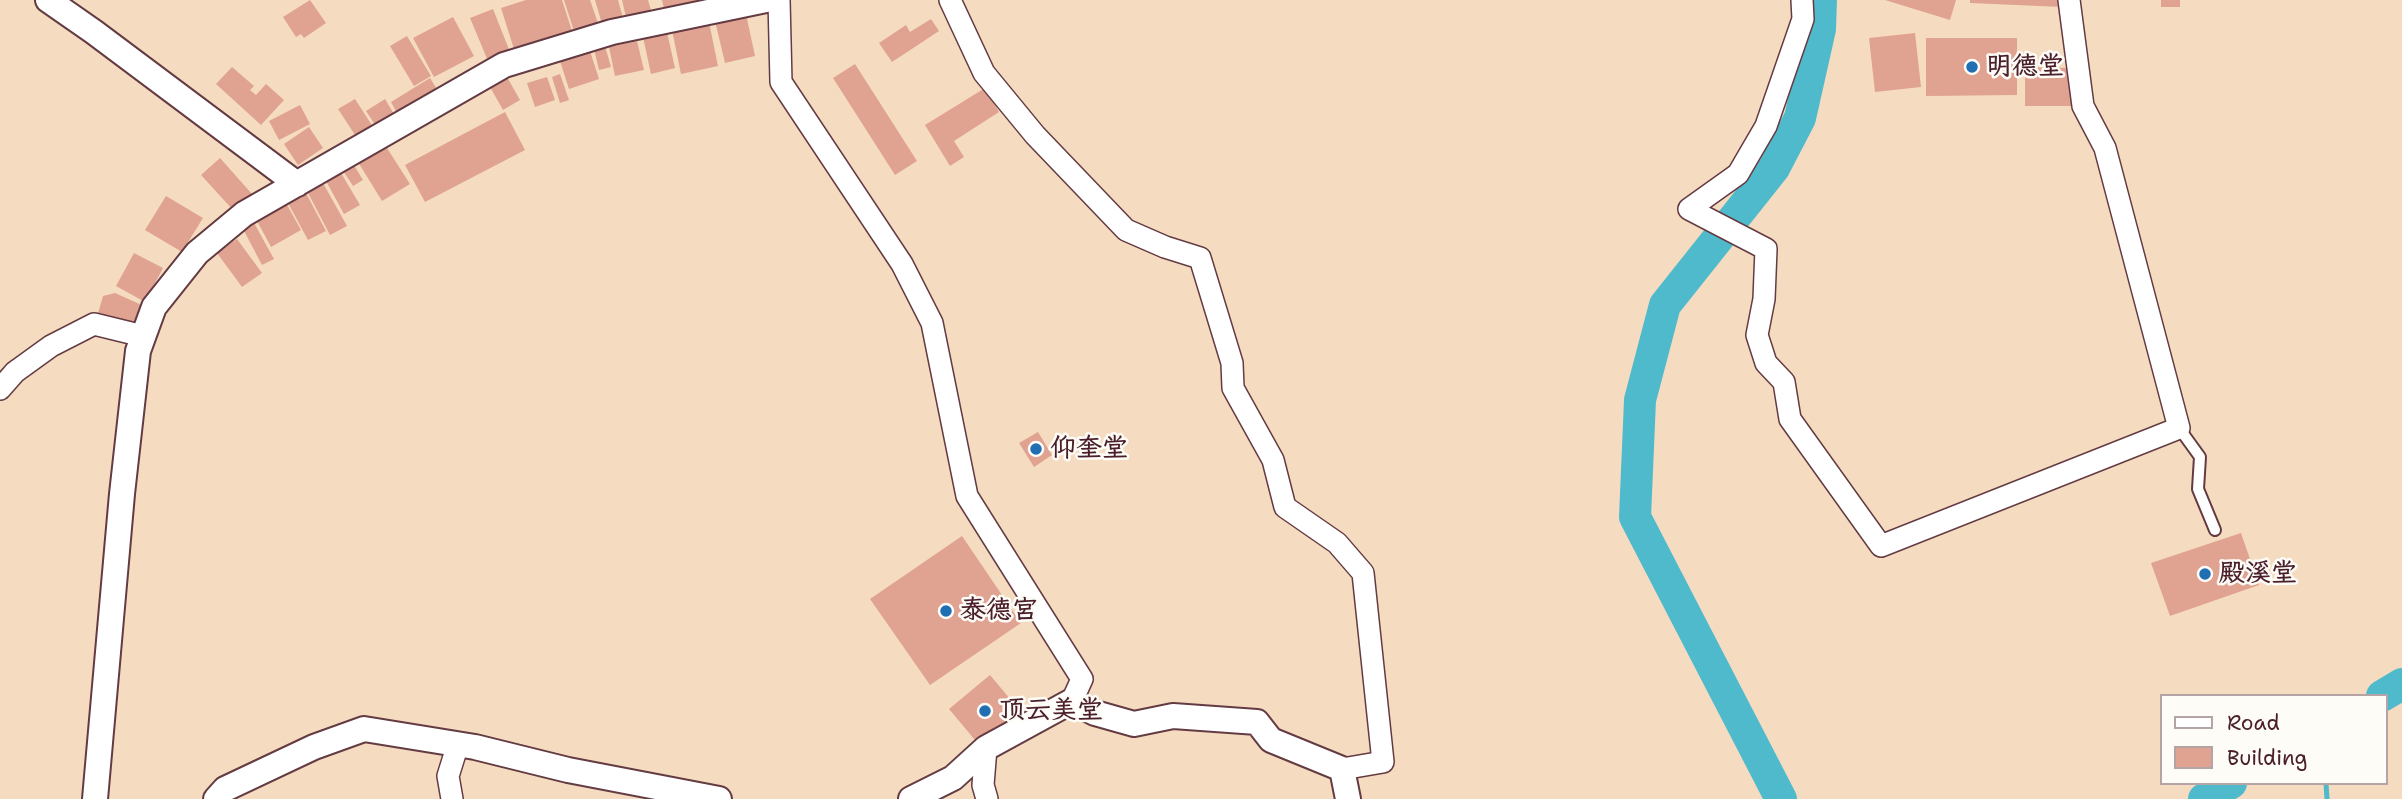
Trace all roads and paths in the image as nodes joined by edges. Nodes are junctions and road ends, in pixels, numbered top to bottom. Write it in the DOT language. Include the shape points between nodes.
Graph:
graph roads {
  1 [pos="48,0"];
  2 [pos="766,0"];
  3 [pos="779,0"];
  4 [pos="950,0"];
  5 [pos="1802,0"];
  6 [pos="2069,0"];
  7 [pos="297,184"];
  8 [pos="143,336"];
  9 [pos="0,389"];
  10 [pos="2179,429"];
  11 [pos="2215,530"];
  12 [pos="1072,701"];
  13 [pos="458,744"];
  14 [pos="986,748"];
  15 [pos="1342,769"];
  16 [pos="95,799"];
  17 [pos="216,799"];
  18 [pos="452,799"];
  19 [pos="719,799"];
  20 [pos="911,799"];
  21 [pos="987,799"];
  22 [pos="1348,799"];
  1 -- 7 [label="street"];
  2 -- 7 [label="street" via="612,32 504,65"];
  3 -- 12 [label="street" via="781,82 902,264 933,323 967,496 1082,679"];
  4 -- 15 [label="street" via="984,73 1035,135 1126,230 1200,258 1232,363 1233,388 1273,460 1285,506 1337,542 1363,573 1383,762"];
  5 -- 10 [label="street" via="1803,19 1766,126 1738,174 1689,209 1766,249 1757,335 1766,363 1784,382 1790,419 1881,547"];
  6 -- 10 [label="street" via="2083,106 2105,148"];
  7 -- 8 [label="street" via="244,215 197,253 154,307"];
  8 -- 9 [label="street" via="94,324 51,345"];
  8 -- 16 [label="street" via="122,494"];
  10 -- 11 [label="lane" via="2200,457 2199,489"];
  12 -- 14 [label="street"];
  12 -- 15 [label="street" via="1134,724 1173,716 1257,722 1271,740"];
  13 -- 17 [label="street" via="365,729 314,747 225,789"];
  13 -- 18 [label="street" via="449,776"];
  13 -- 19 [label="street"];
  14 -- 20 [label="street" via="953,778"];
  14 -- 21 [label="street" via="983,785"];
  15 -- 22 [label="street"];
}
